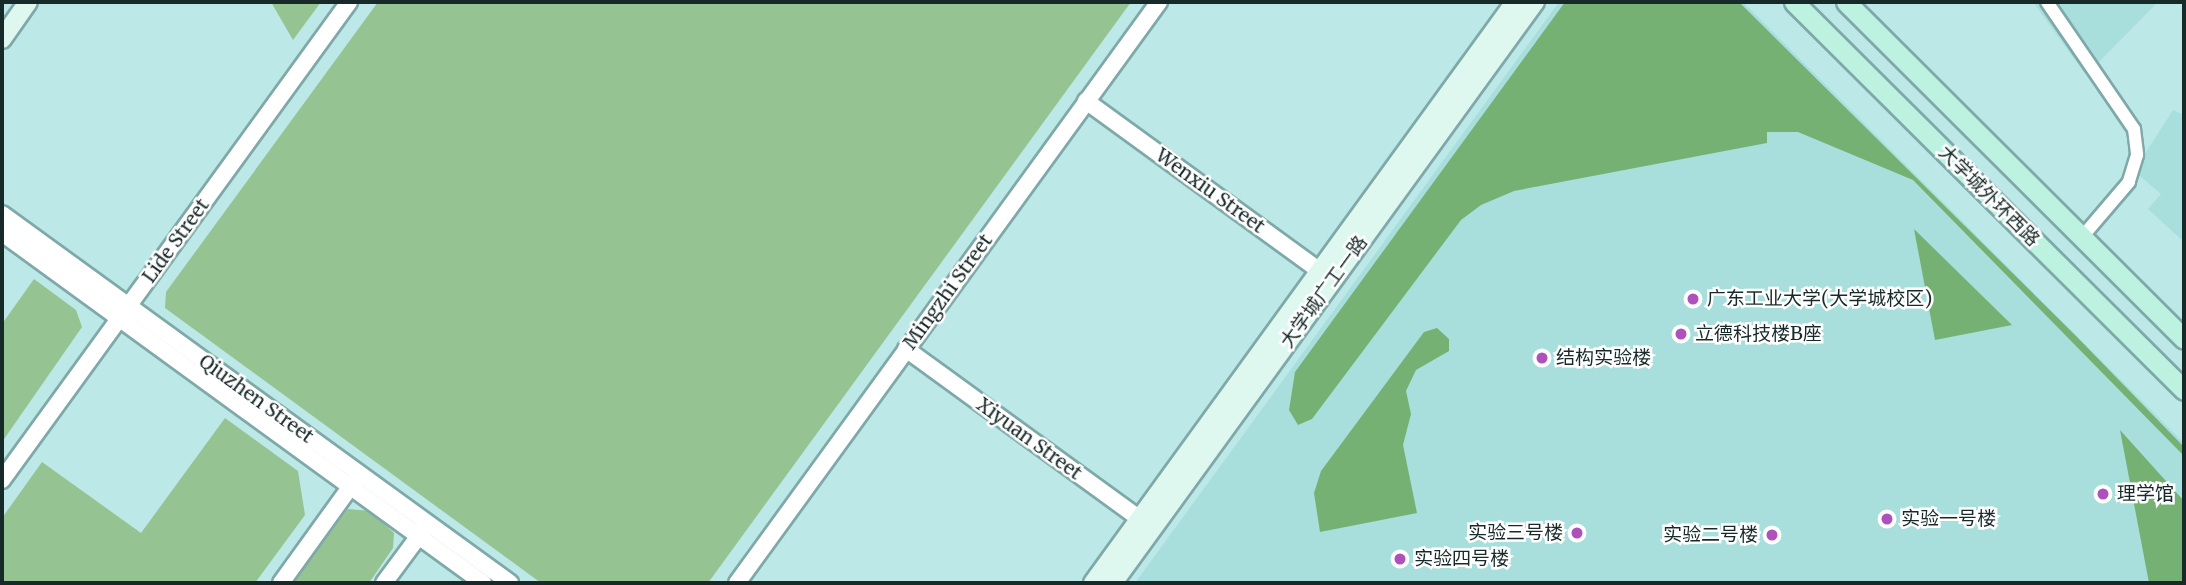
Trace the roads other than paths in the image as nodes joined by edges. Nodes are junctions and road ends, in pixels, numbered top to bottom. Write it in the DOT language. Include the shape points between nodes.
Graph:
graph roads {
  1 [pos="29,2"];
  2 [pos="349,2"];
  3 [pos="1159,2"];
  4 [pos="1515,2"];
  5 [pos="1535,2"];
  6 [pos="1794,2"];
  7 [pos="1846,2"];
  8 [pos="2047,2"];
  9 [pos="2,39"];
  10 [pos="1086,101"];
  11 [pos="2,214"];
  12 [pos="2,233"];
  13 [pos="2082,237"];
  14 [pos="1326,275"];
  15 [pos="124,313"];
  16 [pos="2184,339"];
  17 [pos="906,349"];
  18 [pos="2184,390"];
  19 [pos="2,480"];
  20 [pos="355,481"];
  21 [pos="1146,524"];
  22 [pos="423,530"];
  23 [pos="281,583"];
  24 [pos="384,583"];
  25 [pos="483,583"];
  26 [pos="510,583"];
  27 [pos="737,583"];
  28 [pos="1093,583"];
  29 [pos="1112,583"];
  1 -- 9 [label="main road"];
  2 -- 15 [label="street, Lide Street"];
  3 -- 10 [label="street, Mingzhi Street"];
  4 -- 14 [label="main road, 大学城广工一路"];
  5 -- 14 [label="main road, 大学城广工一路"];
  6 -- 18 [label="main road, 大学城外环西路"];
  7 -- 13 [label="main road, 大学城外环西路"];
  8 -- 13 [label="street" via="2134,129 2137,155 2129,182"];
  10 -- 14 [label="street, Wenxiu Street"];
  10 -- 17 [label="street, Mingzhi Street"];
  11 -- 15 [label="street, Qiuzhen Street"];
  12 -- 15 [label="street, Qiuzhen Street"];
  13 -- 16 [label="main road, 大学城外环西路"];
  14 -- 21 [label="main road, 大学城广工一路"];
  15 -- 19 [label="street, Lide Street"];
  15 -- 20 [label="street, Qiuzhen Street"];
  17 -- 21 [label="street, Xiyuan Street"];
  17 -- 27 [label="street, Mingzhi Street"];
  20 -- 22 [label="street, Qiuzhen Street"];
  20 -- 23 [label="street"];
  21 -- 28 [label="main road, 大学城广工一路"];
  21 -- 29 [label="main road, 大学城广工一路"];
  22 -- 24 [label="street"];
  22 -- 25 [label="street, Qiuzhen Street"];
  22 -- 26 [label="street, Qiuzhen Street"];
}
